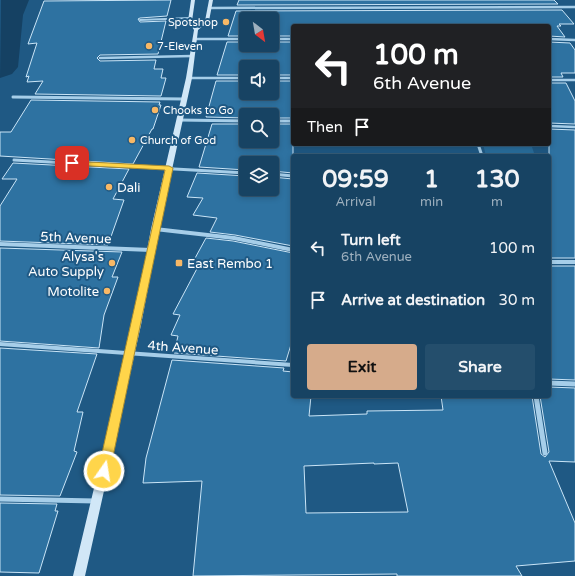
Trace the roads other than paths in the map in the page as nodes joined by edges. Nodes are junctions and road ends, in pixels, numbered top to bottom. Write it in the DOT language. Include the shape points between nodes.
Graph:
graph roads {
  1 [pos="186,0"];
  2 [pos="211,0"];
  3 [pos="192,2"];
  4 [pos="575,7"];
  5 [pos="209,8"];
  6 [pos="190,18"];
  7 [pos="140,20"];
  8 [pos="196,35"];
  9 [pos="239,38"];
  10 [pos="279,39"];
  11 [pos="291,39"];
  12 [pos="551,39"];
  13 [pos="575,40"];
  14 [pos="192,56"];
  15 [pos="100,58"];
  16 [pos="189,78"];
  17 [pos="239,78"];
  18 [pos="279,78"];
  19 [pos="291,78"];
  20 [pos="551,80"];
  21 [pos="575,80"];
  22 [pos="13,97"];
  23 [pos="184,99"];
  24 [pos="179,120"];
  25 [pos="239,121"];
  26 [pos="279,121"];
  27 [pos="291,121"];
  28 [pos="551,126"];
  29 [pos="575,127"];
  30 [pos="14,160"];
  31 [pos="169,168"];
  32 [pos="239,173"];
  33 [pos="279,175"];
  34 [pos="291,176"];
  35 [pos="155,229"];
  36 [pos="0,244"];
  37 [pos="151,250"];
  38 [pos="291,250"];
  39 [pos="551,262"];
  40 [pos="575,262"];
  41 [pos="0,344"];
  42 [pos="130,354"];
  43 [pos="291,365"];
  44 [pos="551,383"];
  45 [pos="575,384"];
  46 [pos="536,398"];
  47 [pos="545,453"];
  48 [pos="0,499"];
  49 [pos="97,501"];
  50 [pos="79,576"];
  1 -- 3 [label="main road"];
  2 -- 5 [label="main road"];
  3 -- 6 [label="main road"];
  4 -- 5 [label="street"];
  5 -- 8 [label="main road" via="207,21"];
  6 -- 7 [label="lane"];
  6 -- 8 [label="main road"];
  8 -- 9 [label="street"];
  8 -- 14 [label="main road"];
  10 -- 11 [label="street"];
  12 -- 13 [label="street"];
  14 -- 15 [label="street"];
  14 -- 16 [label="main road"];
  16 -- 17 [label="street"];
  16 -- 23 [label="main road"];
  18 -- 19 [label="street"];
  20 -- 21 [label="street"];
  22 -- 23 [label="street"];
  23 -- 24 [label="main road"];
  24 -- 25 [label="street"];
  24 -- 31 [label="main road"];
  26 -- 27 [label="street"];
  28 -- 29 [label="lane"];
  30 -- 31 [label="street"];
  31 -- 32 [label="street"];
  31 -- 35 [label="main road"];
  33 -- 34 [label="street"];
  35 -- 37 [label="main road"];
  35 -- 38 [label="street" via="234,238"];
  36 -- 37 [label="street, 5th Avenue"];
  37 -- 42 [label="main road"];
  39 -- 40 [label="street"];
  41 -- 42 [label="street, 4th Avenue"];
  42 -- 43 [label="street, 4th Avenue"];
  42 -- 49 [label="main road"];
  44 -- 45 [label="street"];
  46 -- 47 [label="street"];
  48 -- 49 [label="street"];
  49 -- 50 [label="main road"];
}
